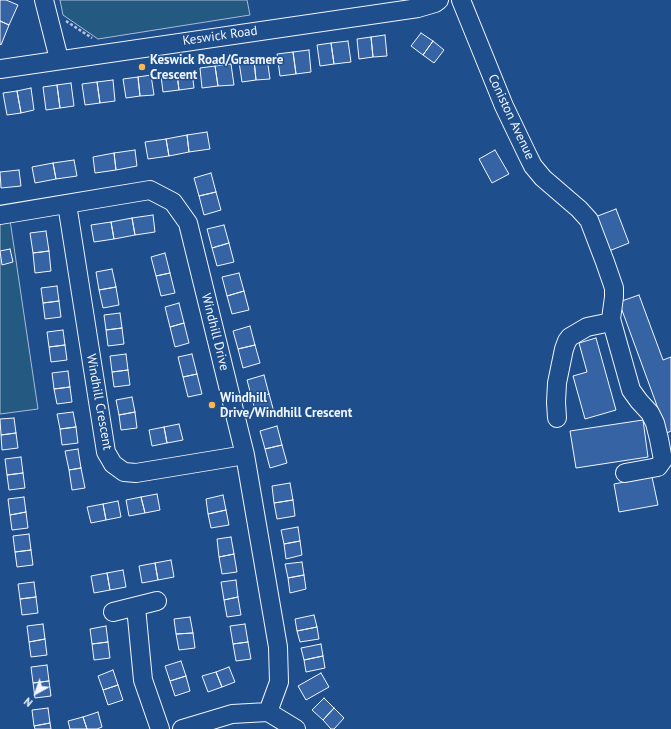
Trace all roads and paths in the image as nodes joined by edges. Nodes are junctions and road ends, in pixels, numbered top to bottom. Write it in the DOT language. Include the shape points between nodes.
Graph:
graph roads {
  1 [pos="439,0"];
  2 [pos="461,0"];
  3 [pos="45,4"];
  4 [pos="113,52"];
  5 [pos="59,59"];
  6 [pos="0,69"];
  7 [pos="67,204"];
  8 [pos="0,215"];
  9 [pos="612,322"];
  10 [pos="557,418"];
  11 [pos="245,455"];
  12 [pos="625,473"];
  13 [pos="157,601"];
  14 [pos="136,607"];
  15 [pos="113,612"];
  16 [pos="268,712"];
  17 [pos="160,729"];
  18 [pos="182,729"];
  19 [pos="296,729"];
  1 -- 4 [label="street, Keswick Road" via="418,8"];
  2 -- 9 [label="street, Coniston Avenue" via="504,106 527,154 543,178 579,208 588,220 614,288"];
  3 -- 4 [label="path"];
  3 -- 5 [label="street"];
  4 -- 5 [label="street, Keswick Road"];
  5 -- 6 [label="street, Keswick Road"];
  7 -- 8 [label="street, Windhill Drive"];
  7 -- 11 [label="street, Windhill Drive" via="150,190 172,202 188,223"];
  7 -- 11 [label="street, Windhill Crescent" via="106,452 113,464 124,472 136,473"];
  9 -- 10 [label="street" via="587,328 567,341 557,384"];
  9 -- 12 [label="street, Coniston Avenue" via="631,390 650,413 663,460 658,467"];
  11 -- 16 [label="street, Windhill Drive" via="278,647 279,682"];
  13 -- 14 [label="street"];
  14 -- 15 [label="street"];
  14 -- 17 [label="street" via="143,680"];
  16 -- 18 [label="street" via="232,714"];
  16 -- 19 [label="street"];
}
